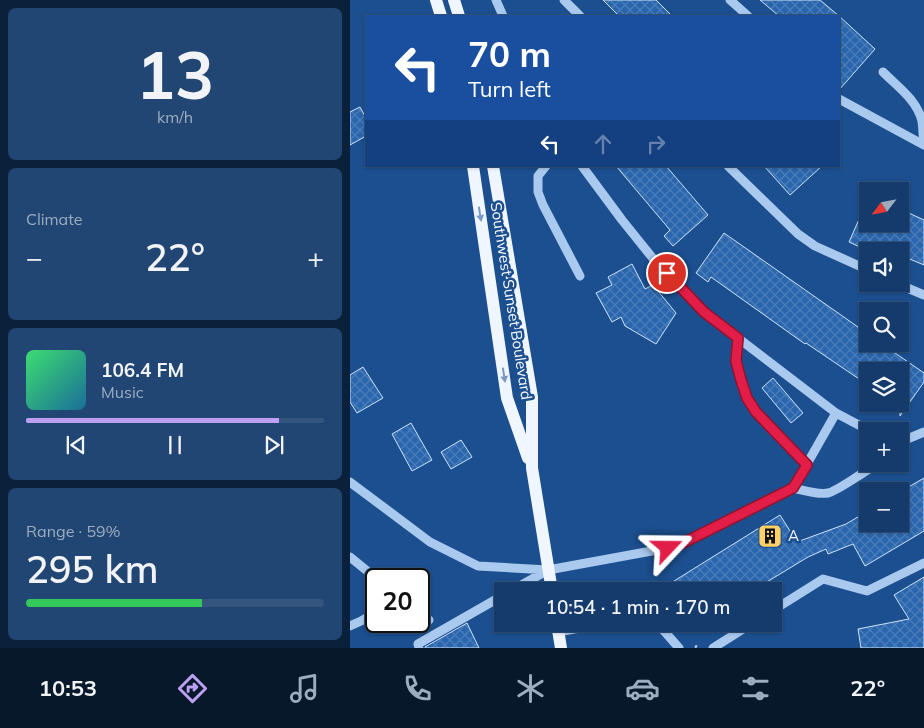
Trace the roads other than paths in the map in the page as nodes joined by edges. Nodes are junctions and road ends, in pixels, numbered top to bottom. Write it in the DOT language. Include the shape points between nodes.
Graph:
graph roads {
  1 [pos="436,0"];
  2 [pos="454,0"];
  3 [pos="496,0"];
  4 [pos="564,0"];
  5 [pos="730,0"];
  6 [pos="441,15"];
  7 [pos="459,15"];
  8 [pos="503,15"];
  9 [pos="579,15"];
  10 [pos="747,15"];
  11 [pos="883,72"];
  12 [pos="840,100"];
  13 [pos="924,145"];
  14 [pos="473,167"];
  15 [pos="493,167"];
  16 [pos="545,167"];
  17 [pos="583,167"];
  18 [pos="729,167"];
  19 [pos="859,266"];
  20 [pos="580,276"];
  21 [pos="909,289"];
  22 [pos="924,295"];
  23 [pos="738,338"];
  24 [pos="836,413"];
  25 [pos="859,425"];
  26 [pos="924,432"];
  27 [pos="909,439"];
  28 [pos="807,465"];
  29 [pos="532,468"];
  30 [pos="866,472"];
  31 [pos="350,482"];
  32 [pos="793,488"];
  33 [pos="350,557"];
  34 [pos="924,563"];
  35 [pos="365,569"];
  36 [pos="548,570"];
  37 [pos="527,582"];
  38 [pos="550,582"];
  39 [pos="494,601"];
  40 [pos="782,605"];
  41 [pos="365,619"];
  42 [pos="350,626"];
  43 [pos="559,632"];
  44 [pos="665,632"];
  45 [pos="738,632"];
  46 [pos="419,648"];
  47 [pos="561,648"];
  48 [pos="679,648"];
  49 [pos="713,648"];
  1 -- 6 [label="main road"];
  2 -- 7 [label="main road"];
  3 -- 8 [label="street"];
  4 -- 9 [label="street"];
  5 -- 10 [label="street"];
  11 -- 13 [label="street" via="913,101 922,120"];
  12 -- 13 [label="street"];
  14 -- 29 [label="main road, Southwest Sunset Boulevard, one-way" via="507,398"];
  15 -- 29 [label="main road, Southwest Sunset Boulevard" via="532,397"];
  16 -- 20 [label="street" via="538,176 538,192"];
  17 -- 23 [label="street" via="655,261 704,312"];
  18 -- 19 [label="street" via="798,234 815,246"];
  21 -- 22 [label="street"];
  23 -- 24 [label="street"];
  23 -- 28 [label="street" via="736,361 747,398 756,412"];
  24 -- 25 [label="street"];
  24 -- 28 [label="street"];
  26 -- 27 [label="street"];
  28 -- 32 [label="street"];
  29 -- 36 [label="main road, Southwest Sunset Boulevard"];
  30 -- 32 [label="street" via="829,493"];
  31 -- 36 [label="street" via="430,542 478,566"];
  32 -- 36 [label="street" via="677,546"];
  33 -- 35 [label="street"];
  34 -- 40 [label="street" via="867,590 823,579"];
  36 -- 37 [label="street"];
  36 -- 38 [label="main road, Southwest Sunset Boulevard"];
  39 -- 46 [label="street" via="418,644"];
  41 -- 42 [label="street"];
  43 -- 47 [label="main road"];
  44 -- 48 [label="street"];
  45 -- 49 [label="street"];
}
